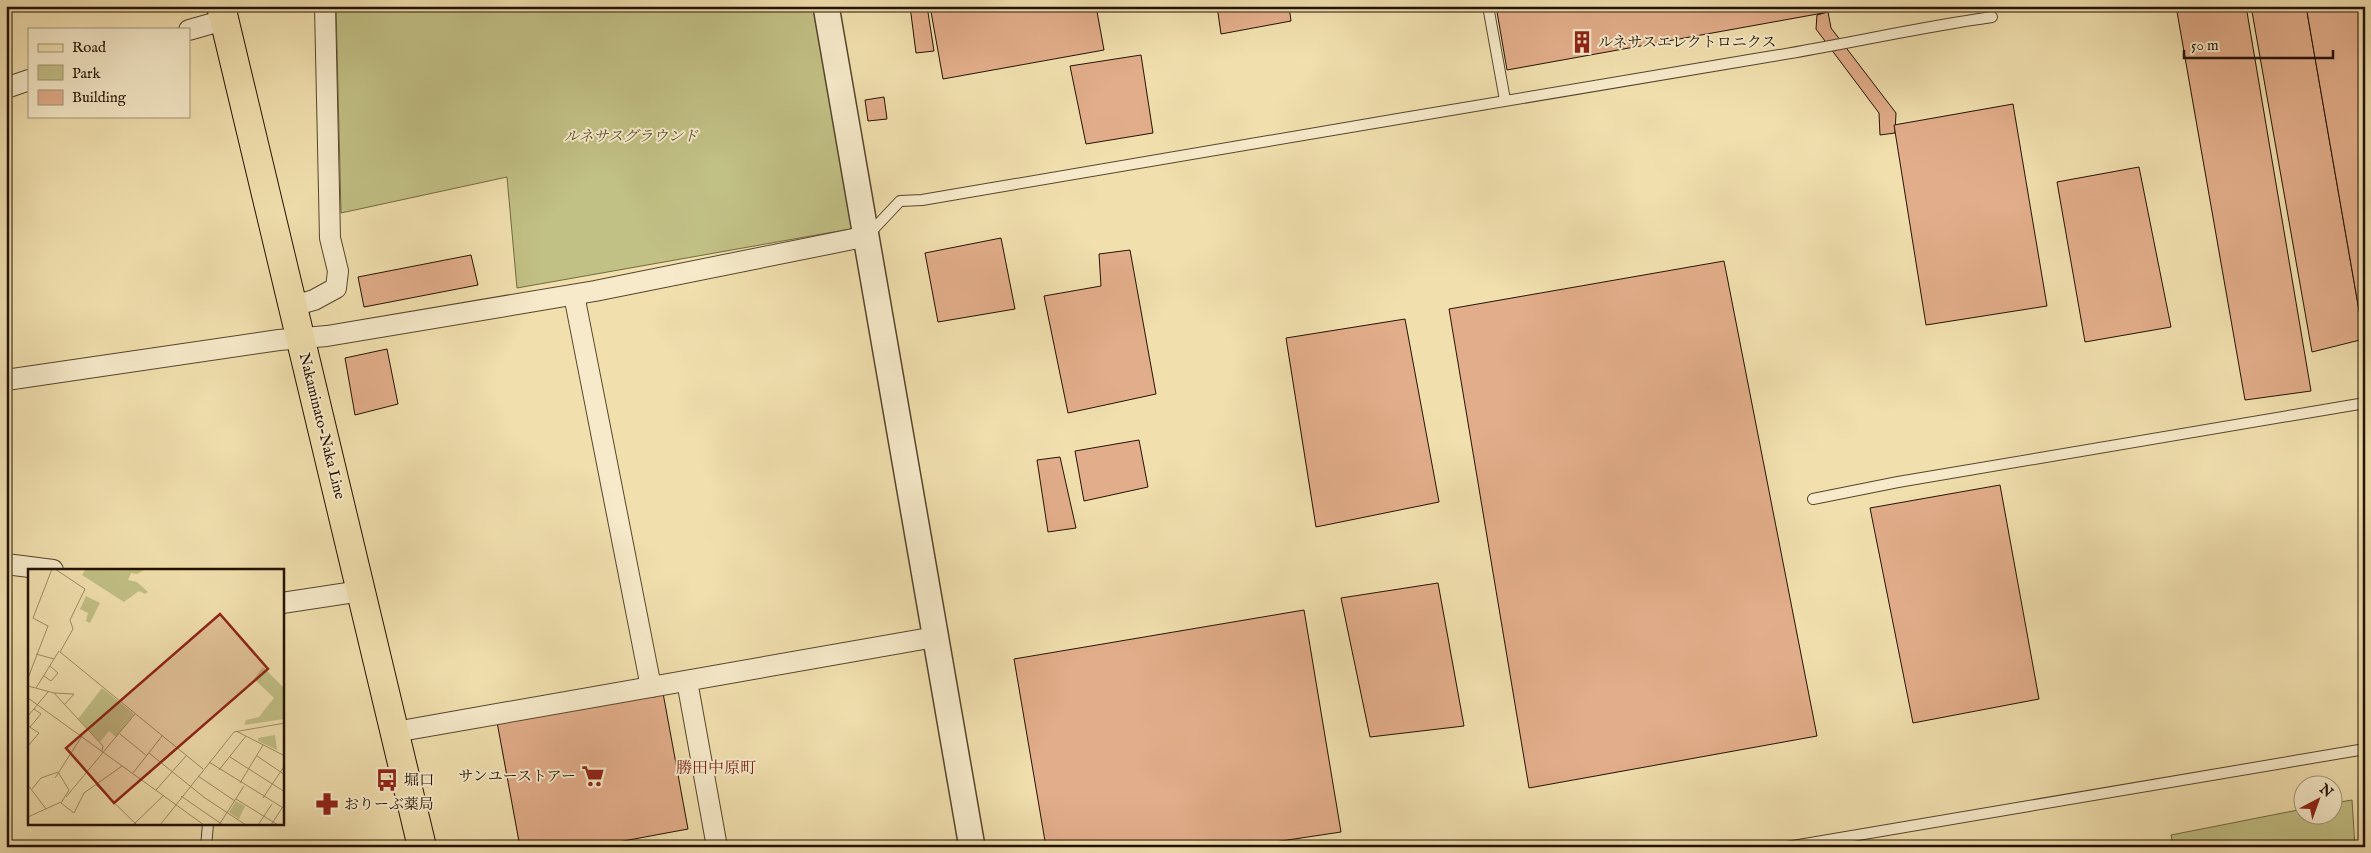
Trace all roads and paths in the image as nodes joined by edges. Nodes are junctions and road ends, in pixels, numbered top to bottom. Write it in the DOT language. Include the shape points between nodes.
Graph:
graph roads {
  1 [pos="325,6"];
  2 [pos="826,6"];
  3 [pos="1488,6"];
  4 [pos="223,13"];
  5 [pos="1992,17"];
  6 [pos="190,30"];
  7 [pos="28,80"];
  8 [pos="6,88"];
  9 [pos="1504,100"];
  10 [pos="868,236"];
  11 [pos="574,295"];
  12 [pos="293,306"];
  13 [pos="301,339"];
  14 [pos="6,380"];
  15 [pos="2365,403"];
  16 [pos="1813,499"];
  17 [pos="6,564"];
  18 [pos="44,569"];
  19 [pos="361,591"];
  20 [pos="284,603"];
  21 [pos="936,637"];
  22 [pos="687,681"];
  23 [pos="651,687"];
  24 [pos="396,732"];
  25 [pos="2365,749"];
  26 [pos="208,826"];
  27 [pos="206,847"];
  28 [pos="422,847"];
  29 [pos="717,847"];
  30 [pos="972,847"];
  31 [pos="1787,847"];
  1 -- 12 [label="street" via="330,238 338,271 336,288 314,300"];
  2 -- 10 [label="street"];
  3 -- 9 [label="lane"];
  4 -- 6 [label="street"];
  4 -- 12 [label="main road, Nakaminato-Naka Line"];
  5 -- 9 [label="lane" via="1826,48"];
  7 -- 8 [label="street"];
  9 -- 10 [label="lane" via="922,200 900,201"];
  10 -- 11 [label="street"];
  10 -- 21 [label="street"];
  11 -- 13 [label="street"];
  11 -- 23 [label="street"];
  12 -- 13 [label="main road, Nakaminato-Naka Line"];
  13 -- 14 [label="street"];
  13 -- 19 [label="main road, Nakaminato-Naka Line"];
  15 -- 16 [label="lane"];
  17 -- 18 [label="street"];
  19 -- 20 [label="street"];
  19 -- 24 [label="main road, Nakaminato-Naka Line"];
  21 -- 22 [label="street"];
  21 -- 30 [label="street"];
  22 -- 23 [label="street"];
  22 -- 29 [label="street"];
  23 -- 24 [label="street"];
  24 -- 28 [label="main road, Nakaminato-Naka Line"];
  25 -- 31 [label="lane"];
  26 -- 27 [label="lane"];
}
